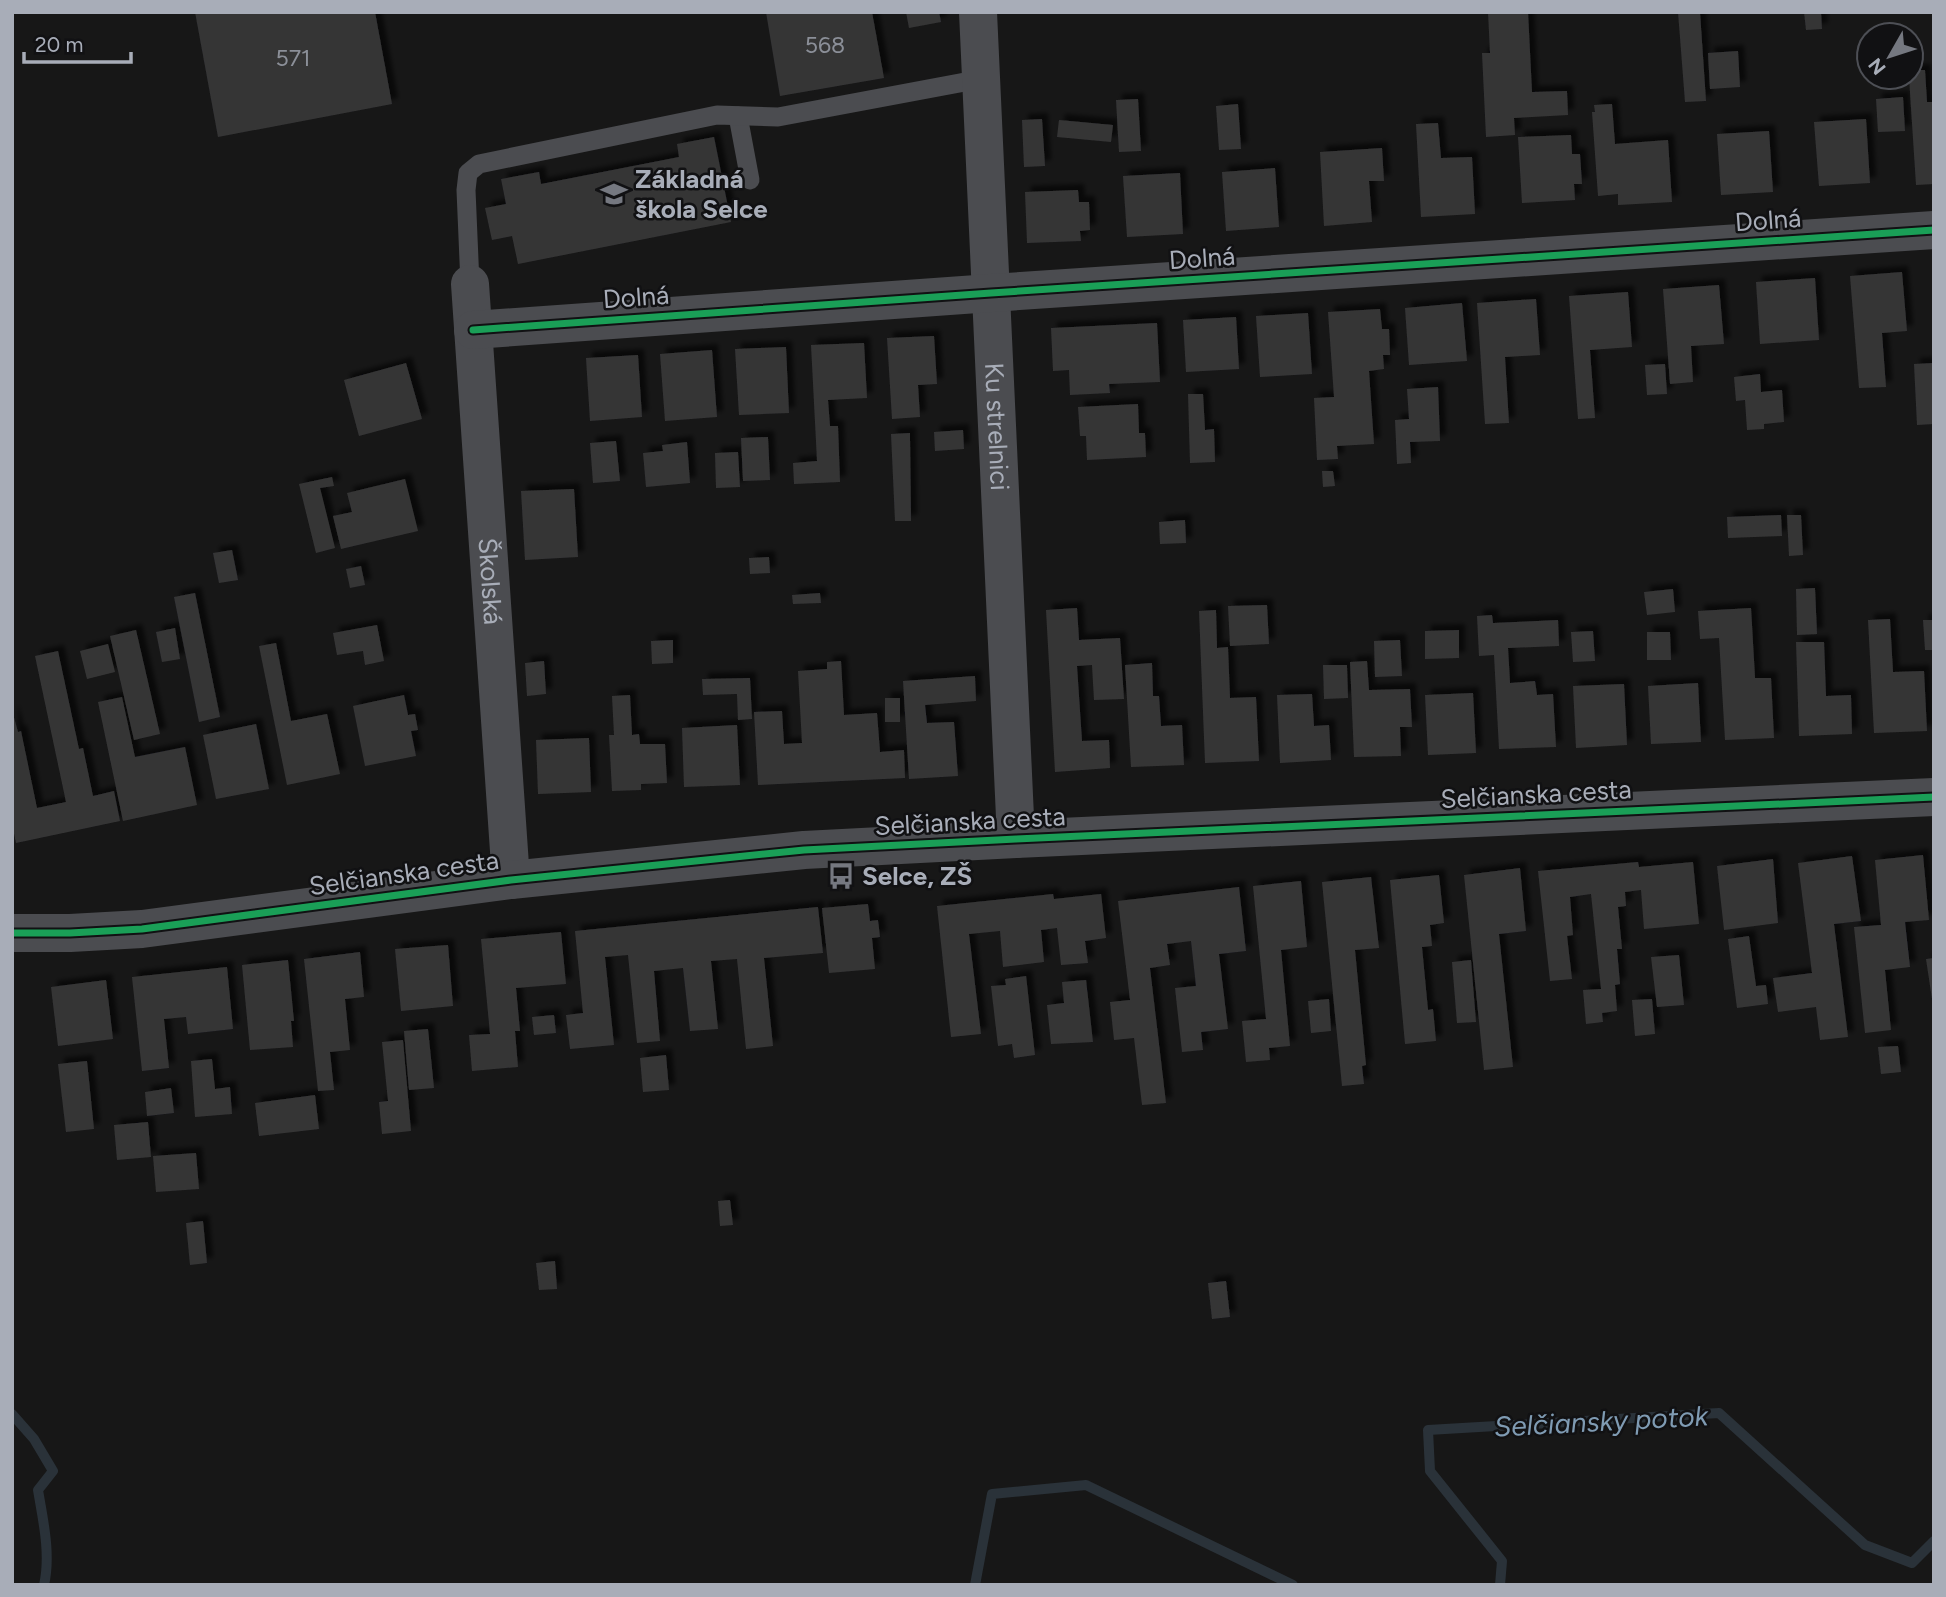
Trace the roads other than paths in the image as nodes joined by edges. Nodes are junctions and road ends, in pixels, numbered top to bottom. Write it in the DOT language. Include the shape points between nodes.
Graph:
graph roads {
  1 [pos="978,12"];
  2 [pos="981,79"];
  3 [pos="738,116"];
  4 [pos="750,180"];
  5 [pos="1934,230"];
  6 [pos="470,284"];
  7 [pos="991,293"];
  8 [pos="473,330"];
  9 [pos="1934,797"];
  10 [pos="1016,839"];
  11 [pos="511,880"];
  12 [pos="12,933"];
  1 -- 2 [label="street, Ku strelnici"];
  2 -- 3 [label="lane" via="778,117"];
  2 -- 7 [label="street, Ku strelnici"];
  3 -- 4 [label="lane"];
  3 -- 6 [label="lane" via="717,116 479,164 468,173 466,190"];
  5 -- 7 [label="street, Dolná"];
  6 -- 8 [label="street, Školská"];
  7 -- 8 [label="street, Dolná"];
  7 -- 10 [label="street, Ku strelnici"];
  8 -- 11 [label="street, Školská"];
  9 -- 10 [label="street, Selčianska cesta"];
  10 -- 11 [label="street, Selčianska cesta" via="804,850"];
  11 -- 12 [label="street, Selčianska cesta" via="142,929"];
}
